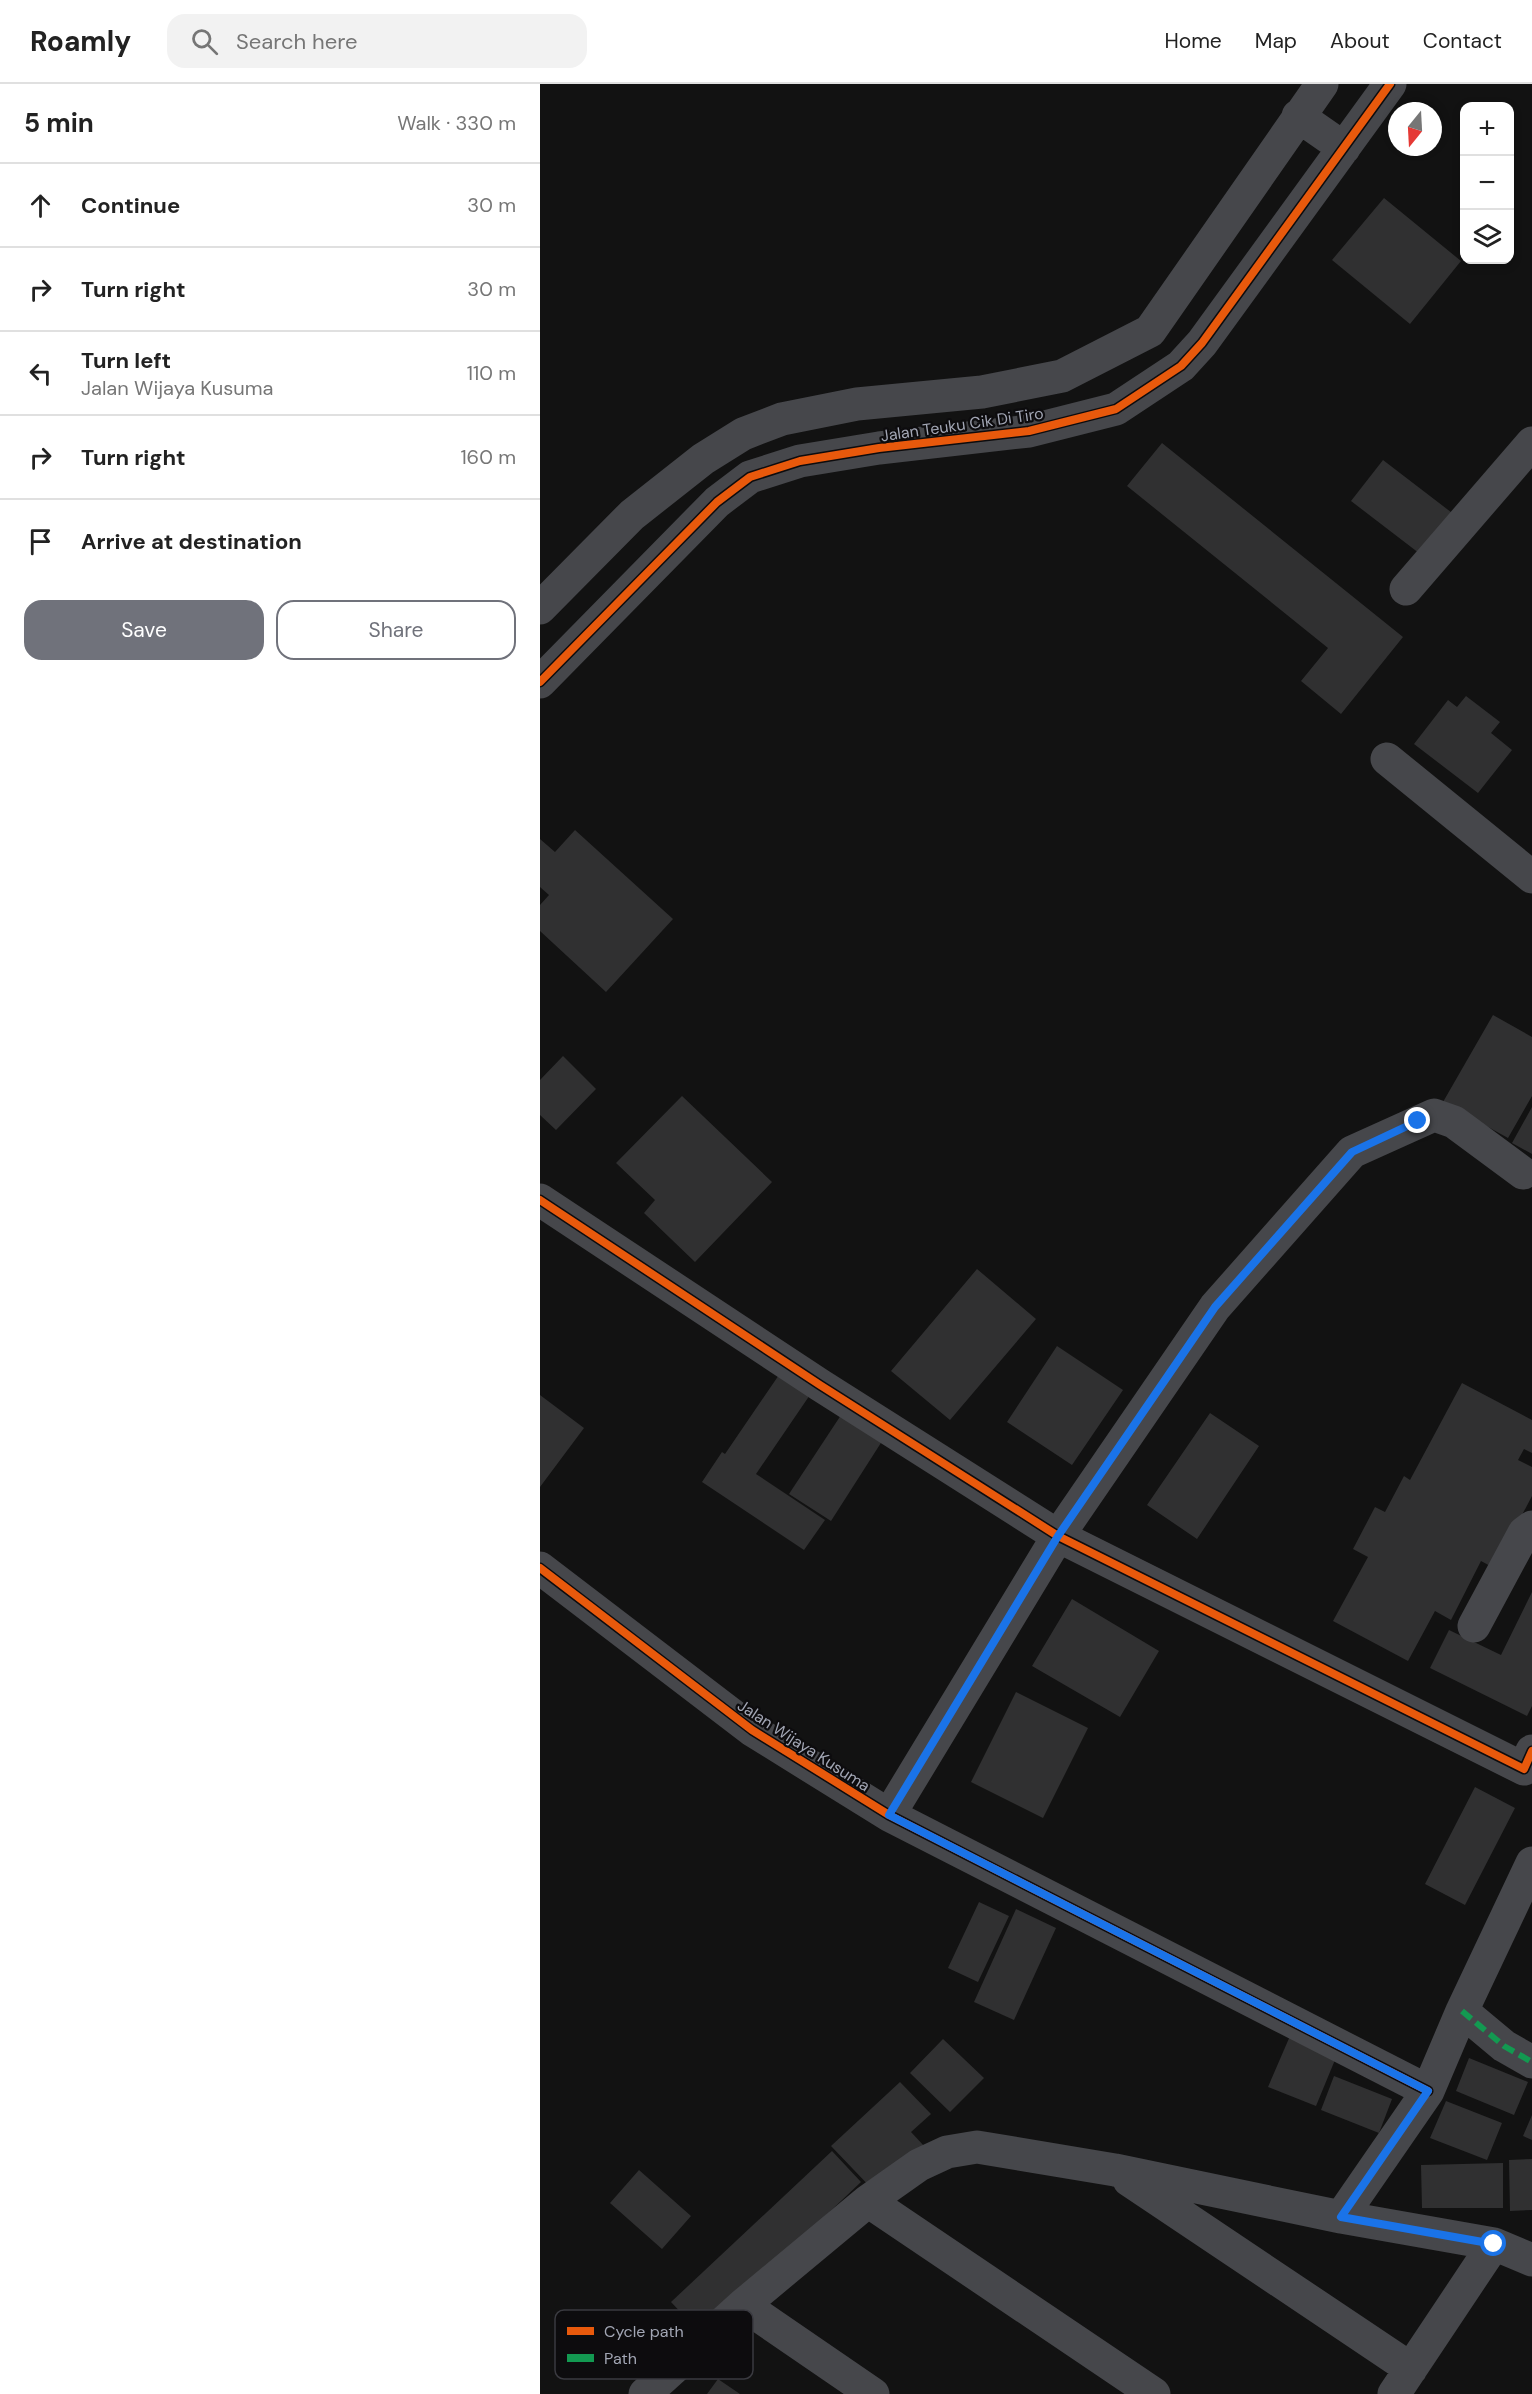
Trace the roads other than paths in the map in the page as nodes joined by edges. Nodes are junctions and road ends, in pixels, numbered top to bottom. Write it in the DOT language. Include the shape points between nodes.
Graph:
graph roads {
  1 [pos="1322,84"];
  2 [pos="1390,84"];
  3 [pos="1298,116"];
  4 [pos="1344,148"];
  5 [pos="1150,331"];
  6 [pos="1181,366"];
  7 [pos="782,419"];
  8 [pos="1532,443"];
  9 [pos="800,461"];
  10 [pos="1406,589"];
  11 [pos="540,609"];
  12 [pos="540,682"];
  13 [pos="1387,759"];
  14 [pos="1532,878"];
  15 [pos="1523,1173"];
  16 [pos="540,1200"];
  17 [pos="1532,1527"];
  18 [pos="1058,1536"];
  19 [pos="540,1568"];
  20 [pos="1474,1626"];
  21 [pos="1529,1764"];
  22 [pos="889,1815"];
  23 [pos="1532,1863"];
  24 [pos="1462,2011"];
  25 [pos="1532,2062"];
  26 [pos="1428,2091"];
  27 [pos="1115,2170"];
  28 [pos="868,2201"];
  29 [pos="1341,2217"];
  30 [pos="1494,2244"];
  31 [pos="1532,2260"];
  32 [pos="743,2305"];
  33 [pos="737,2310"];
  34 [pos="750,2310"];
  35 [pos="753,2312"];
  36 [pos="662,2379"];
  37 [pos="1403,2382"];
  38 [pos="645,2394"];
  39 [pos="873,2394"];
  40 [pos="1154,2394"];
  1 -- 3 [label="street, Jalan Teuku Cik Di Tiro"];
  2 -- 4 [label="street, Jalan Teuku Cik Di Tiro"];
  3 -- 4 [label="street"];
  3 -- 5 [label="street, Jalan Teuku Cik Di Tiro"];
  4 -- 6 [label="street, Jalan Teuku Cik Di Tiro" via="1202,343"];
  5 -- 6 [label="street"];
  5 -- 7 [label="street, Jalan Teuku Cik Di Tiro" via="1062,376 982,392 857,405"];
  6 -- 9 [label="street, Jalan Teuku Cik Di Tiro" via="1116,409 1029,431"];
  7 -- 9 [label="street"];
  7 -- 11 [label="street, Jalan Teuku Cik Di Tiro" via="742,434 703,459 632,515"];
  8 -- 10 [label="street"];
  9 -- 12 [label="street, Jalan Teuku Cik Di Tiro" via="750,477 717,502"];
  13 -- 14 [label="street"];
  15 -- 18 [label="street" via="1454,1122 1434,1115 1352,1152 1215,1307"];
  16 -- 18 [label="street"];
  17 -- 20 [label="street" via="1524,1533"];
  18 -- 21 [label="street"];
  18 -- 22 [label="street"];
  19 -- 22 [label="street, Jalan Wijaya Kusuma" via="752,1730"];
  22 -- 26 [label="street, Jalan Wijaya Kusuma"];
  23 -- 24 [label="street"];
  24 -- 25 [label="street" via="1504,2046"];
  24 -- 26 [label="street"];
  26 -- 29 [label="street"];
  27 -- 28 [label="street" via="977,2147 947,2152 919,2164"];
  27 -- 29 [label="street"];
  27 -- 37 [label="street"];
  28 -- 32 [label="street"];
  28 -- 40 [label="street"];
  29 -- 30 [label="street"];
  30 -- 31 [label="street"];
  30 -- 37 [label="street"];
  32 -- 33 [label="street"];
  32 -- 34 [label="street"];
  35 -- 39 [label="street"];
  36 -- 38 [label="street"];
}
